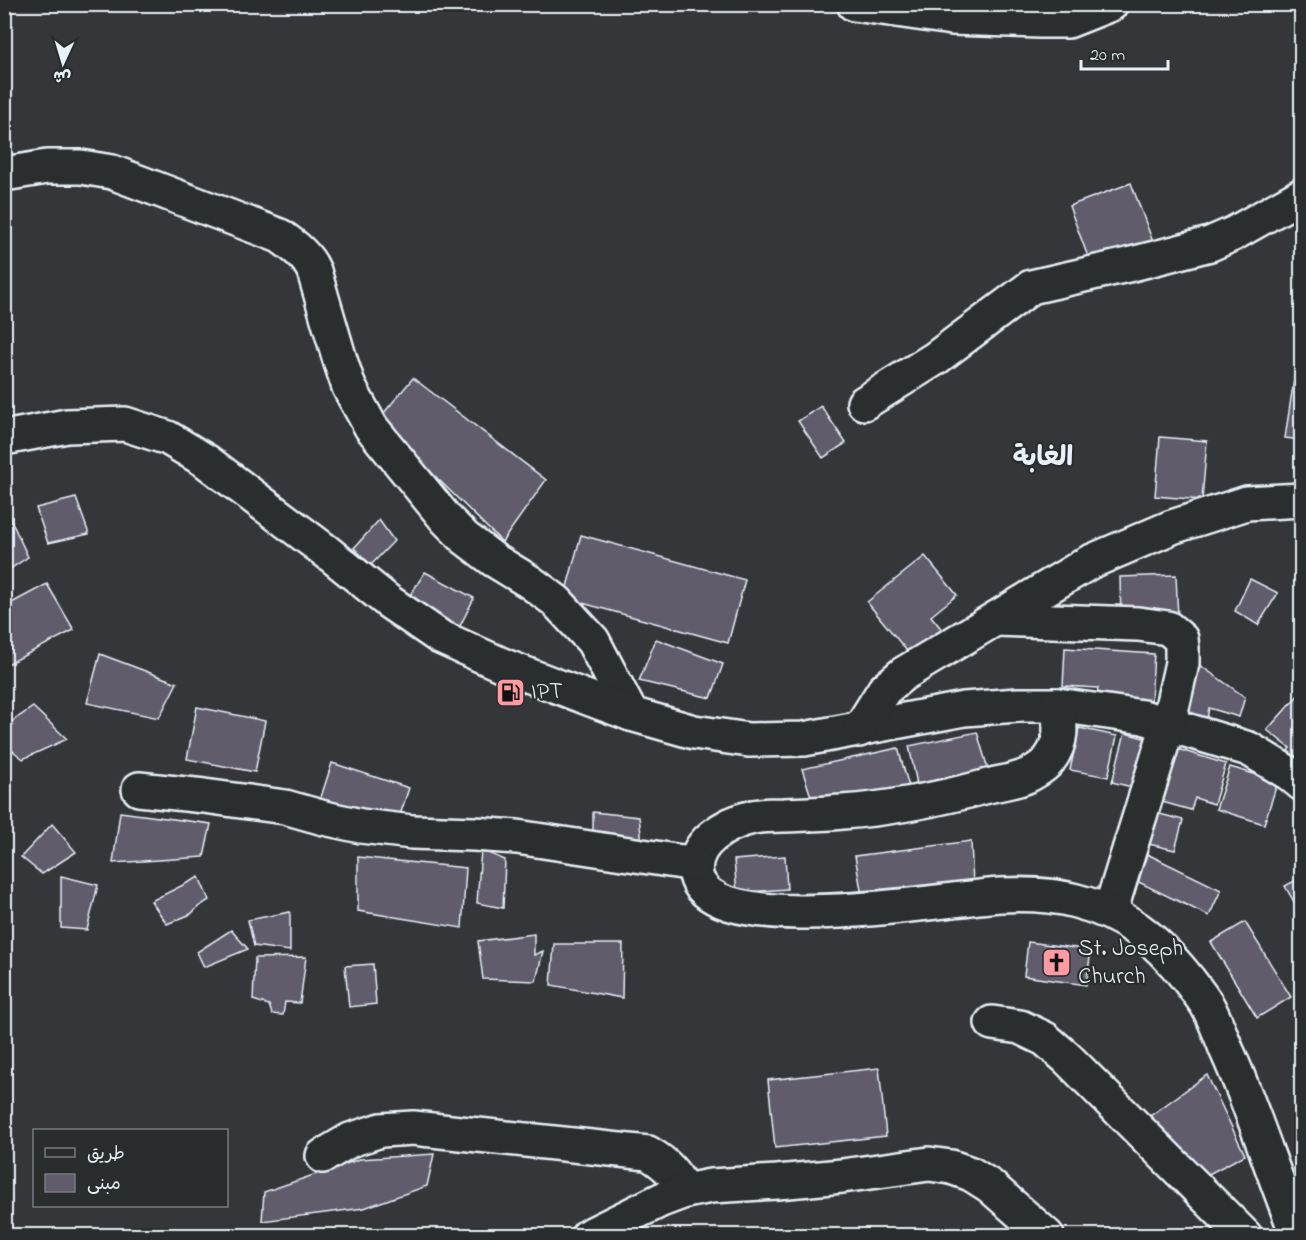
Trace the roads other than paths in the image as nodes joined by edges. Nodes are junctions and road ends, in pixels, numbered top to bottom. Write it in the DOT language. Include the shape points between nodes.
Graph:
graph roads {
  1 [pos="854,4"];
  2 [pos="1111,4"];
  3 [pos="956,11"];
  4 [pos="4,174"];
  5 [pos="1302,195"];
  6 [pos="864,403"];
  7 [pos="4,438"];
  8 [pos="1302,500"];
  9 [pos="996,619"];
  10 [pos="1057,705"];
  11 [pos="631,714"];
  12 [pos="1168,725"];
  13 [pos="859,730"];
  14 [pos="1302,784"];
  15 [pos="139,789"];
  16 [pos="695,864"];
  17 [pos="1110,912"];
  18 [pos="992,1023"];
  19 [pos="323,1156"];
  20 [pos="685,1191"];
  21 [pos="588,1236"];
  22 [pos="1047,1236"];
  23 [pos="1245,1236"];
  24 [pos="1298,1236"];
  1 -- 3 [label="street"];
  2 -- 3 [label="street" via="1068,21 1008,21"];
  4 -- 11 [label="street" via="81,166 112,172 280,236 297,248 314,271 343,369 372,426 465,538 556,601 593,641"];
  5 -- 6 [label="street" via="1210,244 1030,287 936,358"];
  7 -- 11 [label="street" via="67,426 124,424 168,438 215,468 440,637"];
  8 -- 9 [label="street" via="1247,503 1172,527 1090,562"];
  9 -- 12 [label="street" via="1168,628 1180,639 1182,663"];
  9 -- 13 [label="street" via="903,674 884,690"];
  10 -- 12 [label="street" via="1143,717"];
  10 -- 13 [label="street" via="964,709"];
  10 -- 16 [label="street" via="1061,724 1058,744 1033,773 902,805 756,816 718,832 702,847"];
  11 -- 13 [label="street" via="694,732 749,740 804,739"];
  12 -- 14 [label="street" via="1249,749"];
  12 -- 17 [label="street"];
  15 -- 16 [label="street" via="285,807 361,826 517,837"];
  16 -- 17 [label="street" via="703,889 716,899 767,911 810,912 1036,895 1074,900"];
  17 -- 24 [label="street" via="1142,931 1170,956 1207,1005"];
  18 -- 23 [label="street" via="1020,1027 1045,1039"];
  19 -- 20 [label="street" via="350,1140 381,1130 413,1128 648,1153 664,1162"];
  20 -- 21 [label="street"];
  20 -- 22 [label="street" via="929,1164 971,1174"];
}
